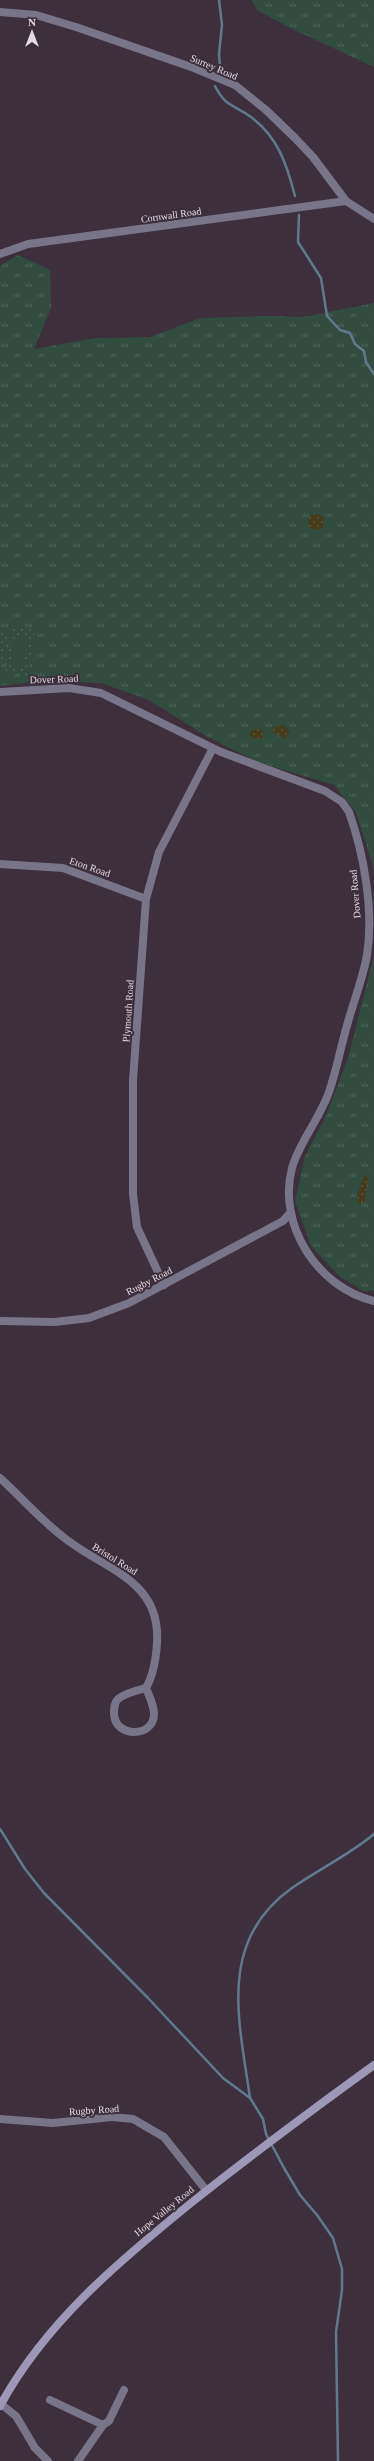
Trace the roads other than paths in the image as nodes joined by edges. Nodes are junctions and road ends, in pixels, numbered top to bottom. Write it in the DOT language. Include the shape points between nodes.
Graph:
graph roads {
  1 [pos="0,12"];
  2 [pos="346,201"];
  3 [pos="374,220"];
  4 [pos="0,254"];
  5 [pos="0,692"];
  6 [pos="212,748"];
  7 [pos="0,864"];
  8 [pos="146,899"];
  9 [pos="291,1212"];
  10 [pos="164,1285"];
  11 [pos="374,1301"];
  12 [pos="0,1321"];
  13 [pos="0,1478"];
  14 [pos="146,1688"];
  15 [pos="374,2065"];
  16 [pos="0,2119"];
  17 [pos="206,2190"];
  18 [pos="124,2390"];
  19 [pos="50,2400"];
  20 [pos="0,2404"];
  21 [pos="103,2425"];
  22 [pos="48,2461"];
  23 [pos="78,2461"];
  1 -- 2 [label="street, Surrey Road" via="36,15 76,27 194,68 234,85 266,110 299,143"];
  2 -- 3 [label="street, Surrey Road"];
  2 -- 4 [label="street, Cornwall Road" via="28,244"];
  5 -- 6 [label="street, Dover Road" via="69,688 101,693"];
  6 -- 8 [label="street, Plymouth Road" via="159,852"];
  6 -- 9 [label="street, Dover Road" via="315,787 338,799 349,812 364,869 367,957 332,1085 318,1119 292,1167"];
  7 -- 8 [label="street, Eton Road" via="62,868"];
  8 -- 10 [label="street, Plymouth Road" via="133,1080 132,1194 137,1227"];
  9 -- 10 [label="street, Rugby Road" via="283,1221"];
  9 -- 11 [label="street, Dover Road" via="304,1248 320,1270 357,1296"];
  10 -- 12 [label="street, Rugby Road" via="129,1303 89,1318 55,1322"];
  13 -- 14 [label="street, Bristol Road" via="62,1536 143,1591 158,1633 155,1663"];
  14 -- 14 [label="street" via="118,1699 114,1707 114,1718 118,1727 136,1732 145,1730 152,1724 154,1707"];
  15 -- 17 [label="main road, Hope Valley Road"];
  16 -- 17 [label="street, Rugby Road" via="46,2123 112,2117 133,2119 157,2131 168,2141"];
  17 -- 20 [label="main road, Hope Valley Road" via="123,2258 67,2312 16,2377"];
  18 -- 21 [label="street" via="109,2421"];
  19 -- 21 [label="street"];
  20 -- 22 [label="street" via="16,2416 35,2448"];
  21 -- 23 [label="street"];
}
